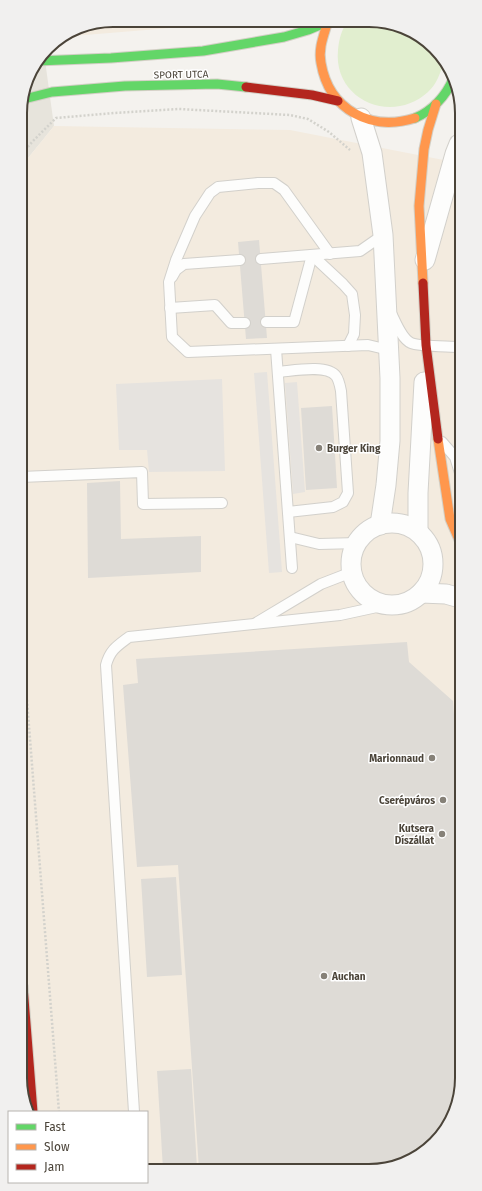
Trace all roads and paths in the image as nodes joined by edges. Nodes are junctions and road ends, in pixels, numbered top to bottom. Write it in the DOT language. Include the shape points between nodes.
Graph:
graph roads {
  1 [pos="313,27"];
  2 [pos="325,27"];
  3 [pos="45,61"];
  4 [pos="450,85"];
  5 [pos="29,98"];
  6 [pos="338,101"];
  7 [pos="436,104"];
  8 [pos="361,118"];
  9 [pos="27,148"];
  10 [pos="350,150"];
  11 [pos="455,154"];
  12 [pos="383,235"];
  13 [pos="330,254"];
  14 [pos="312,255"];
  15 [pos="261,259"];
  16 [pos="240,260"];
  17 [pos="423,267"];
  18 [pos="169,282"];
  19 [pos="386,302"];
  20 [pos="170,308"];
  21 [pos="266,322"];
  22 [pos="244,323"];
  23 [pos="426,345"];
  24 [pos="348,346"];
  25 [pos="455,347"];
  26 [pos="276,350"];
  27 [pos="389,350"];
  28 [pos="278,372"];
  29 [pos="437,436"];
  30 [pos="455,458"];
  31 [pos="27,477"];
  32 [pos="222,503"];
  33 [pos="288,512"];
  34 [pos="380,525"];
  35 [pos="455,530"];
  36 [pos="418,532"];
  37 [pos="290,537"];
  38 [pos="358,543"];
  39 [pos="292,568"];
  40 [pos="352,572"];
  41 [pos="421,593"];
  42 [pos="455,597"];
  43 [pos="386,605"];
  44 [pos="252,625"];
  45 [pos="27,700"];
  46 [pos="27,1036"];
  47 [pos="33,1108"];
  48 [pos="59,1111"];
  49 [pos="134,1111"];
  1 -- 3 [label="main road, SPORT UTCA" via="284,37 203,51"];
  2 -- 6 [label="main road" via="320,44 321,68 327,85"];
  4 -- 7 [label="main road"];
  5 -- 6 [label="main road, SPORT UTCA" via="52,92 125,86 217,84 312,94"];
  6 -- 8 [label="main road"];
  7 -- 8 [label="main road" via="427,113 400,122 374,122"];
  7 -- 17 [label="main road" via="424,149 419,206"];
  8 -- 12 [label="street" via="372,153"];
  9 -- 10 [label="path" via="56,118 179,109 290,115 308,119 329,132"];
  11 -- 17 [label="street"];
  12 -- 13 [label="lane" via="360,251"];
  12 -- 19 [label="street"];
  13 -- 14 [label="lane"];
  13 -- 18 [label="lane" via="284,190 274,183 218,187 210,193 195,216"];
  14 -- 15 [label="lane"];
  14 -- 21 [label="lane" via="294,322"];
  14 -- 24 [label="lane" via="352,294 354,334"];
  16 -- 18 [label="lane" via="184,264 176,270"];
  17 -- 23 [label="main road"];
  18 -- 20 [label="lane"];
  19 -- 23 [label="lane" via="399,332 411,343"];
  19 -- 27 [label="street"];
  20 -- 22 [label="lane" via="215,305 231,323"];
  20 -- 26 [label="lane" via="172,337 188,352"];
  23 -- 25 [label="lane"];
  23 -- 29 [label="main road"];
  23 -- 36 [label="street"];
  24 -- 26 [label="lane"];
  24 -- 27 [label="lane" via="368,345"];
  26 -- 28 [label="lane"];
  27 -- 34 [label="street" via="390,441"];
  28 -- 33 [label="lane"];
  28 -- 33 [label="lane" via="320,369 330,371 336,376 341,391 348,493 343,502 333,507"];
  29 -- 30 [label="lane"];
  29 -- 35 [label="main road" via="450,519"];
  31 -- 32 [label="lane" via="145,469 143,504"];
  33 -- 37 [label="lane"];
  34 -- 36 [label="street" via="400,524"];
  34 -- 38 [label="street" via="368,532"];
  36 -- 41 [label="street" via="431,551 433,562 430,579"];
  37 -- 38 [label="lane" via="319,544"];
  37 -- 39 [label="lane"];
  38 -- 40 [label="street" via="354,552"];
  40 -- 43 [label="street" via="356,584 364,594"];
  40 -- 44 [label="lane" via="321,584"];
  41 -- 42 [label="street"];
  41 -- 43 [label="street" via="404,603"];
  43 -- 44 [label="lane" via="340,616"];
  44 -- 49 [label="lane" via="129,637 115,647 106,665"];
  45 -- 48 [label="path"];
  46 -- 47 [label="main road"];
}
